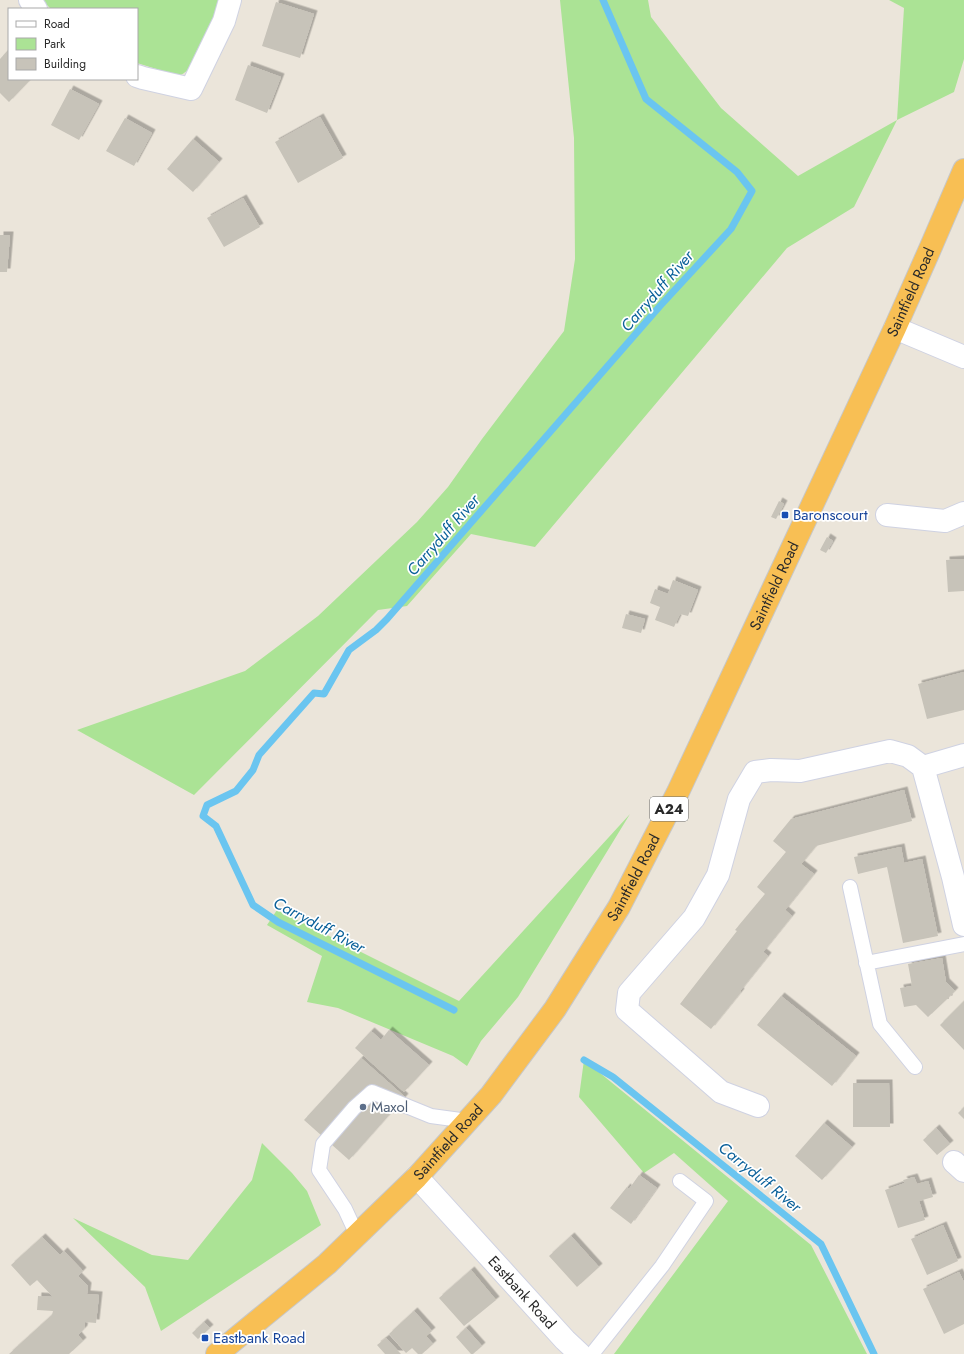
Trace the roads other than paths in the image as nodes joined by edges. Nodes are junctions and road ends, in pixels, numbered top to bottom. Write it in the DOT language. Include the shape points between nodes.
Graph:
graph roads {
  1 [pos="230,0"];
  2 [pos="138,76"];
  3 [pos="964,170"];
  4 [pos="895,328"];
  5 [pos="964,357"];
  6 [pos="964,513"];
  7 [pos="887,515"];
  8 [pos="964,755"];
  9 [pos="923,767"];
  10 [pos="959,875"];
  11 [pos="850,887"];
  12 [pos="964,925"];
  13 [pos="964,944"];
  14 [pos="866,963"];
  15 [pos="915,1067"];
  16 [pos="758,1106"];
  17 [pos="468,1121"];
  18 [pos="417,1177"];
  19 [pos="680,1181"];
  20 [pos="356,1235"];
  21 [pos="217,1354"];
  22 [pos="580,1354"];
  23 [pos="592,1354"];
  1 -- 2 [label="street" via="224,21 190,89"];
  3 -- 4 [label="highway, Saintfield Road / A24"];
  4 -- 5 [label="street"];
  4 -- 17 [label="highway, Saintfield Road / A24" via="719,707 619,907 555,1008 492,1095"];
  6 -- 7 [label="street" via="945,521"];
  8 -- 9 [label="street"];
  9 -- 10 [label="street"];
  9 -- 16 [label="street" via="908,756 890,751 800,771 755,772 739,799 718,875 694,918 629,993 627,1010 720,1092"];
  10 -- 12 [label="street"];
  11 -- 14 [label="lane"];
  13 -- 14 [label="lane"];
  14 -- 15 [label="lane" via="880,1024"];
  17 -- 18 [label="highway, Saintfield Road / A24"];
  17 -- 20 [label="lane" via="431,1116 372,1092 354,1108 323,1144 319,1170 345,1209"];
  18 -- 20 [label="highway, Saintfield Road / A24"];
  18 -- 22 [label="street, Eastbank Road"];
  19 -- 23 [label="lane" via="706,1201 662,1266"];
  20 -- 21 [label="highway, Saintfield Road / A24" via="327,1264"];
}
